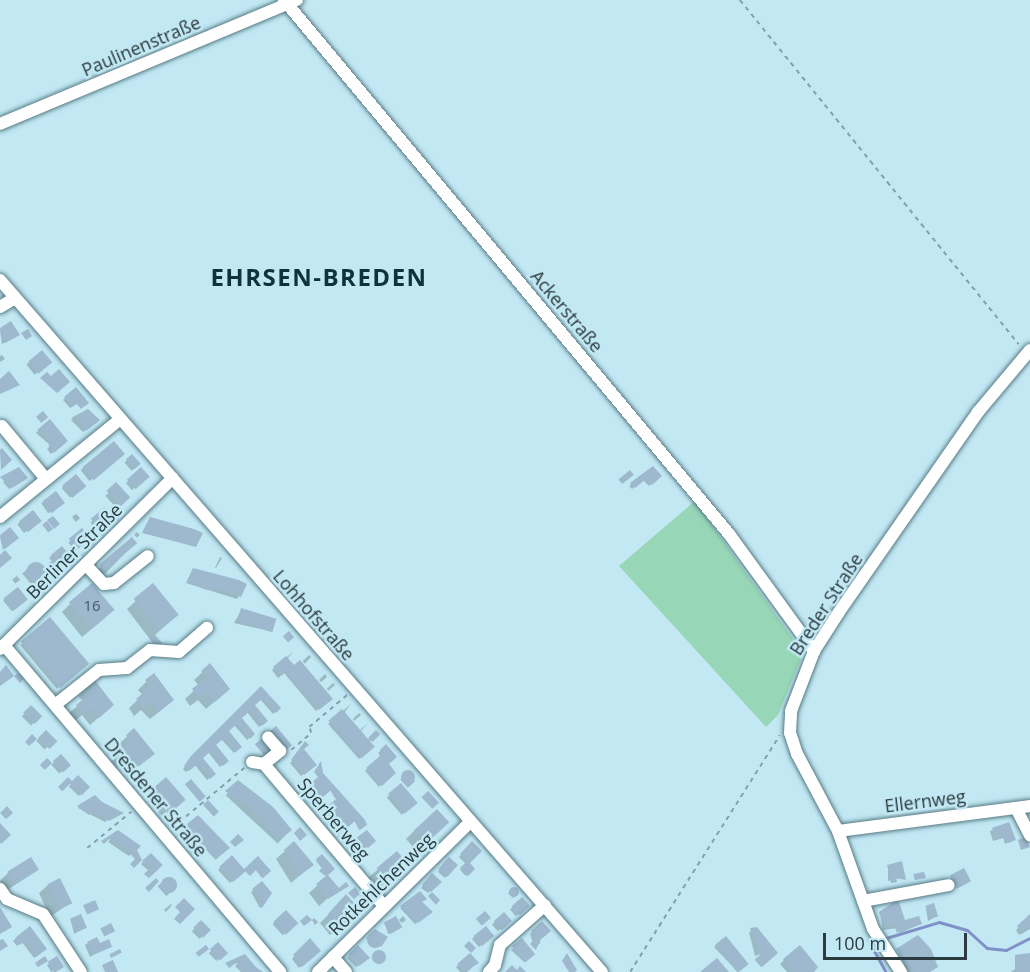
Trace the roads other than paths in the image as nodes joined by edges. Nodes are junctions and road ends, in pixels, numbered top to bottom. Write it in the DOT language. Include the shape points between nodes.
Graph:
graph roads {
  1 [pos="289,1"];
  2 [pos="0,124"];
  3 [pos="0,280"];
  4 [pos="15,298"];
  5 [pos="0,308"];
  6 [pos="1029,352"];
  7 [pos="120,419"];
  8 [pos="2,426"];
  9 [pos="172,478"];
  10 [pos="46,479"];
  11 [pos="0,516"];
  12 [pos="148,556"];
  13 [pos="86,565"];
  14 [pos="207,628"];
  15 [pos="2,647"];
  16 [pos="814,651"];
  17 [pos="55,705"];
  18 [pos="268,737"];
  19 [pos="1030,806"];
  20 [pos="1016,808"];
  21 [pos="470,822"];
  22 [pos="838,831"];
  23 [pos="1030,836"];
  24 [pos="949,885"];
  25 [pos="0,889"];
  26 [pos="862,901"];
  27 [pos="545,905"];
  28 [pos="384,906"];
  29 [pos="333,957"];
  30 [pos="81,972"];
  31 [pos="280,972"];
  32 [pos="318,972"];
  33 [pos="346,972"];
  34 [pos="489,972"];
  35 [pos="602,972"];
  36 [pos="901,972"];
  1 -- 2 [label="street, Paulinenstraße"];
  1 -- 16 [label="street, Ackerstraße" via="729,534"];
  3 -- 4 [label="street, Lohhofstraße"];
  4 -- 5 [label="street"];
  4 -- 7 [label="street, Lohhofstraße"];
  6 -- 16 [label="street, Breder Straße" via="972,422"];
  7 -- 9 [label="street, Lohhofstraße"];
  7 -- 10 [label="street"];
  8 -- 10 [label="street"];
  9 -- 13 [label="street, Berliner Straße"];
  9 -- 21 [label="street, Lohhofstraße"];
  10 -- 11 [label="street"];
  12 -- 13 [label="street" via="114,583 104,584"];
  13 -- 15 [label="street, Berliner Straße"];
  14 -- 17 [label="street" via="179,652 150,651 127,668 99,670"];
  15 -- 17 [label="street, Dresdener Straße"];
  16 -- 22 [label="street, Breder Straße" via="794,699 789,726 797,754"];
  17 -- 31 [label="street, Dresdener Straße"];
  18 -- 28 [label="street, Sperberweg" via="280,751 258,763"];
  19 -- 20 [label="street, Ellernweg"];
  20 -- 22 [label="street, Ellernweg"];
  20 -- 23 [label="street"];
  21 -- 27 [label="street, Lohhofstraße"];
  21 -- 28 [label="street, Rotkehlchenweg"];
  22 -- 26 [label="street, Breder Straße"];
  24 -- 26 [label="street"];
  25 -- 30 [label="street" via="7,899 43,914"];
  26 -- 36 [label="street, Breder Straße" via="873,929"];
  27 -- 34 [label="street" via="500,945"];
  27 -- 35 [label="street, Lohhofstraße"];
  28 -- 29 [label="street, Rotkehlchenweg"];
  29 -- 32 [label="street, Rotkehlchenweg"];
  29 -- 33 [label="street"];
}
